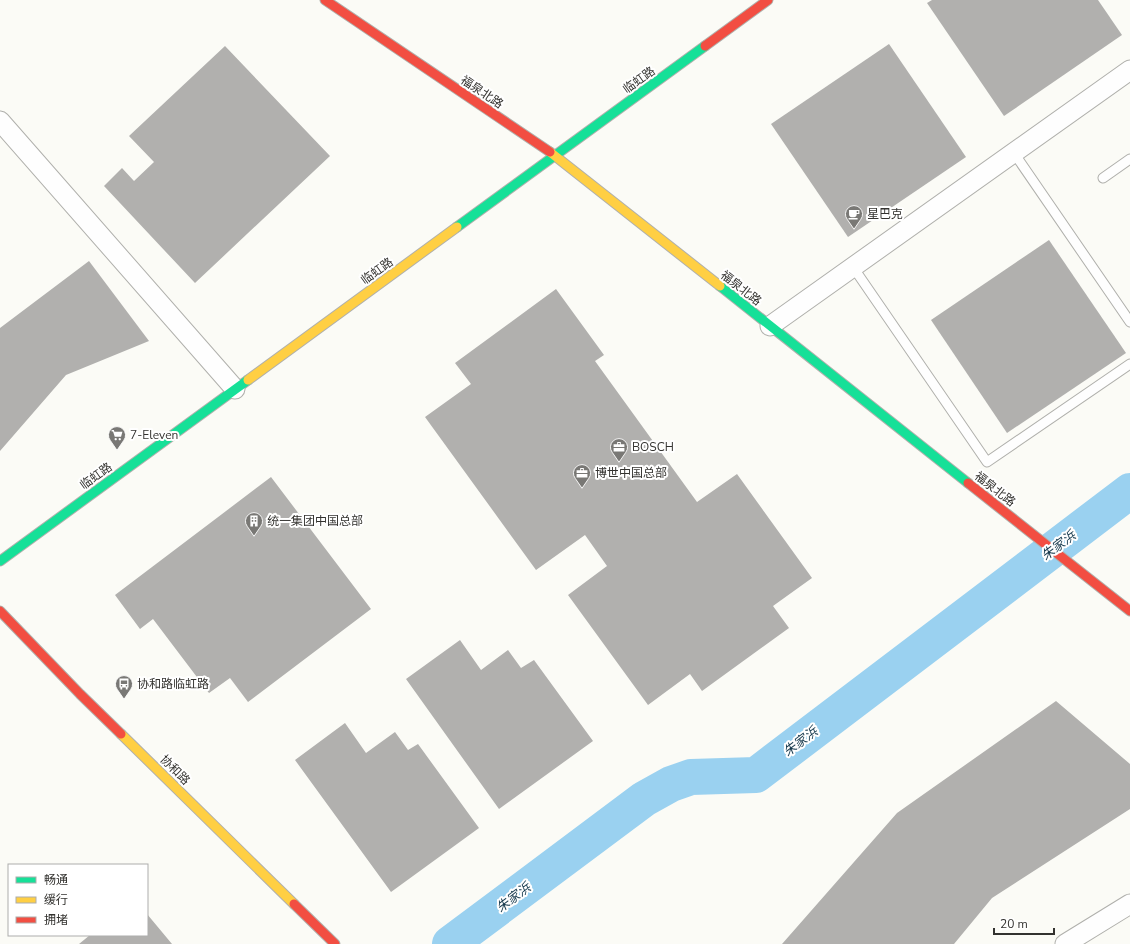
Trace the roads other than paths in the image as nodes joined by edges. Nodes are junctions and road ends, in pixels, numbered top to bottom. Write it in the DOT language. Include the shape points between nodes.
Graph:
graph roads {
  1 [pos="325,0"];
  2 [pos="768,0"];
  3 [pos="1130,70"];
  4 [pos="0,121"];
  5 [pos="1014,153"];
  6 [pos="556,155"];
  7 [pos="1130,159"];
  8 [pos="1103,178"];
  9 [pos="853,267"];
  10 [pos="1130,322"];
  11 [pos="770,326"];
  12 [pos="1130,364"];
  13 [pos="235,389"];
  14 [pos="0,561"];
  15 [pos="0,611"];
  16 [pos="1130,611"];
  17 [pos="1130,904"];
  18 [pos="335,944"];
  19 [pos="1065,944"];
  1 -- 6 [label="street, 福泉北路"];
  2 -- 6 [label="street, 临虹路"];
  3 -- 5 [label="street"];
  4 -- 13 [label="street"];
  5 -- 9 [label="street"];
  5 -- 10 [label="lane"];
  6 -- 11 [label="street, 福泉北路"];
  6 -- 13 [label="street, 临虹路"];
  7 -- 8 [label="lane"];
  9 -- 11 [label="street"];
  9 -- 12 [label="lane" via="987,462"];
  11 -- 16 [label="street, 福泉北路"];
  13 -- 14 [label="street, 临虹路"];
  15 -- 18 [label="street, 协和路" via="80,694"];
  17 -- 19 [label="street"];
}
